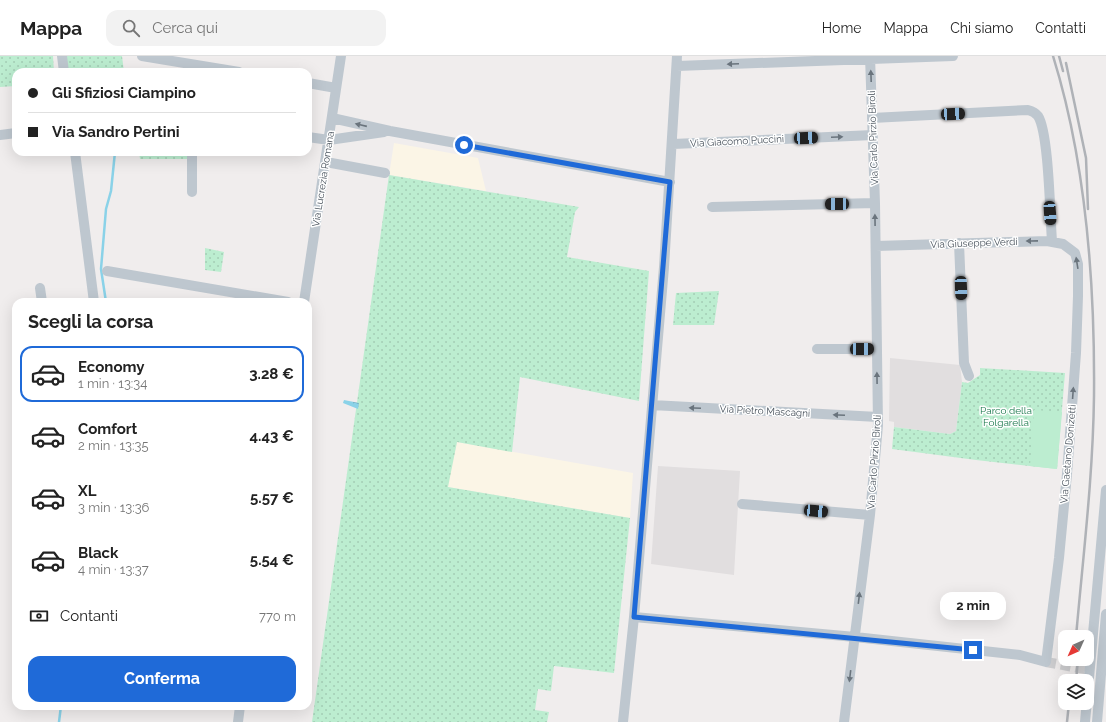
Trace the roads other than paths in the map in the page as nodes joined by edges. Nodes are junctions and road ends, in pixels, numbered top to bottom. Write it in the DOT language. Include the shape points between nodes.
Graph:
graph roads {
  1 [pos="62,56"];
  2 [pos="142,56"];
  3 [pos="341,56"];
  4 [pos="953,56"];
  5 [pos="870,57"];
  6 [pos="677,61"];
  7 [pos="64,68"];
  8 [pos="215,68"];
  9 [pos="312,84"];
  10 [pos="336,88"];
  11 [pos="332,118"];
  12 [pos="872,118"];
  13 [pos="390,131"];
  14 [pos="12,134"];
  15 [pos="0,135"];
  16 [pos="873,135"];
  17 [pos="312,138"];
  18 [pos="329,140"];
  19 [pos="673,144"];
  20 [pos="76,156"];
  21 [pos="192,156"];
  22 [pos="326,162"];
  23 [pos="385,173"];
  24 [pos="670,182"];
  25 [pos="192,192"];
  26 [pos="875,203"];
  27 [pos="712,207"];
  28 [pos="1052,241"];
  29 [pos="959,243"];
  30 [pos="876,246"];
  31 [pos="1070,248"];
  32 [pos="107,270"];
  33 [pos="40,288"];
  34 [pos="41,298"];
  35 [pos="93,298"];
  36 [pos="265,298"];
  37 [pos="305,298"];
  38 [pos="817,349"];
  39 [pos="877,349"];
  40 [pos="969,376"];
  41 [pos="652,405"];
  42 [pos="878,417"];
  43 [pos="1106,490"];
  44 [pos="742,504"];
  45 [pos="870,515"];
  46 [pos="1106,614"];
  47 [pos="634,617"];
  48 [pos="855,637"];
  49 [pos="240,710"];
  50 [pos="238,722"];
  51 [pos="623,722"];
  52 [pos="844,722"];
  53 [pos="1086,722"];
  54 [pos="1097,722"];
  1 -- 7 [label="street"];
  2 -- 8 [label="street"];
  3 -- 10 [label="street, Via Lucrezia Romana"];
  4 -- 5 [label="street"];
  5 -- 6 [label="street, one-way"];
  12 -- 5 [label="street, Via Carlo Pirzio Biroli, one-way"];
  6 -- 19 [label="street"];
  9 -- 10 [label="street"];
  10 -- 11 [label="street, Via Lucrezia Romana"];
  13 -- 11 [label="street, one-way"];
  11 -- 18 [label="street, Via Lucrezia Romana"];
  12 -- 16 [label="street, Via Carlo Pirzio Biroli"];
  12 -- 28 [label="street" via="1028,110 1036,113 1040,120 1045,147"];
  13 -- 18 [label="street"];
  13 -- 24 [label="street"];
  14 -- 15 [label="street"];
  19 -- 16 [label="street, Via Giacomo Puccini, one-way"];
  16 -- 26 [label="street, Via Carlo Pirzio Biroli"];
  17 -- 18 [label="street"];
  18 -- 22 [label="street, Via Lucrezia Romana"];
  19 -- 24 [label="street"];
  20 -- 35 [label="street"];
  21 -- 25 [label="street"];
  22 -- 23 [label="street"];
  22 -- 37 [label="street, Via Lucrezia Romana"];
  24 -- 41 [label="street"];
  26 -- 27 [label="street"];
  30 -- 26 [label="street, Via Carlo Pirzio Biroli, one-way"];
  28 -- 29 [label="street, Via Giuseppe Verdi, one-way"];
  28 -- 31 [label="street, Via Giuseppe Verdi"];
  29 -- 30 [label="street, Via Giuseppe Verdi"];
  29 -- 40 [label="street" via="964,363"];
  30 -- 39 [label="street, Via Carlo Pirzio Biroli"];
  48 -- 31 [label="street, Via Gaetano Donizetti, one-way" via="1020,655 1046,662 1059,558 1076,353 1078,260"];
  32 -- 36 [label="street"];
  33 -- 34 [label="street"];
  38 -- 39 [label="street"];
  42 -- 39 [label="street, Via Carlo Pirzio Biroli, one-way"];
  42 -- 41 [label="street, Via Pietro Mascagni, one-way"];
  41 -- 47 [label="street"];
  42 -- 45 [label="street, Via Carlo Pirzio Biroli"];
  43 -- 53 [label="street"];
  44 -- 45 [label="street"];
  48 -- 45 [label="street, Via Carlo Pirzio Biroli, one-way"];
  46 -- 54 [label="street"];
  47 -- 48 [label="street"];
  47 -- 51 [label="street"];
  48 -- 52 [label="street, Via Carlo Pirzio Biroli, one-way"];
  49 -- 50 [label="street"];
}
